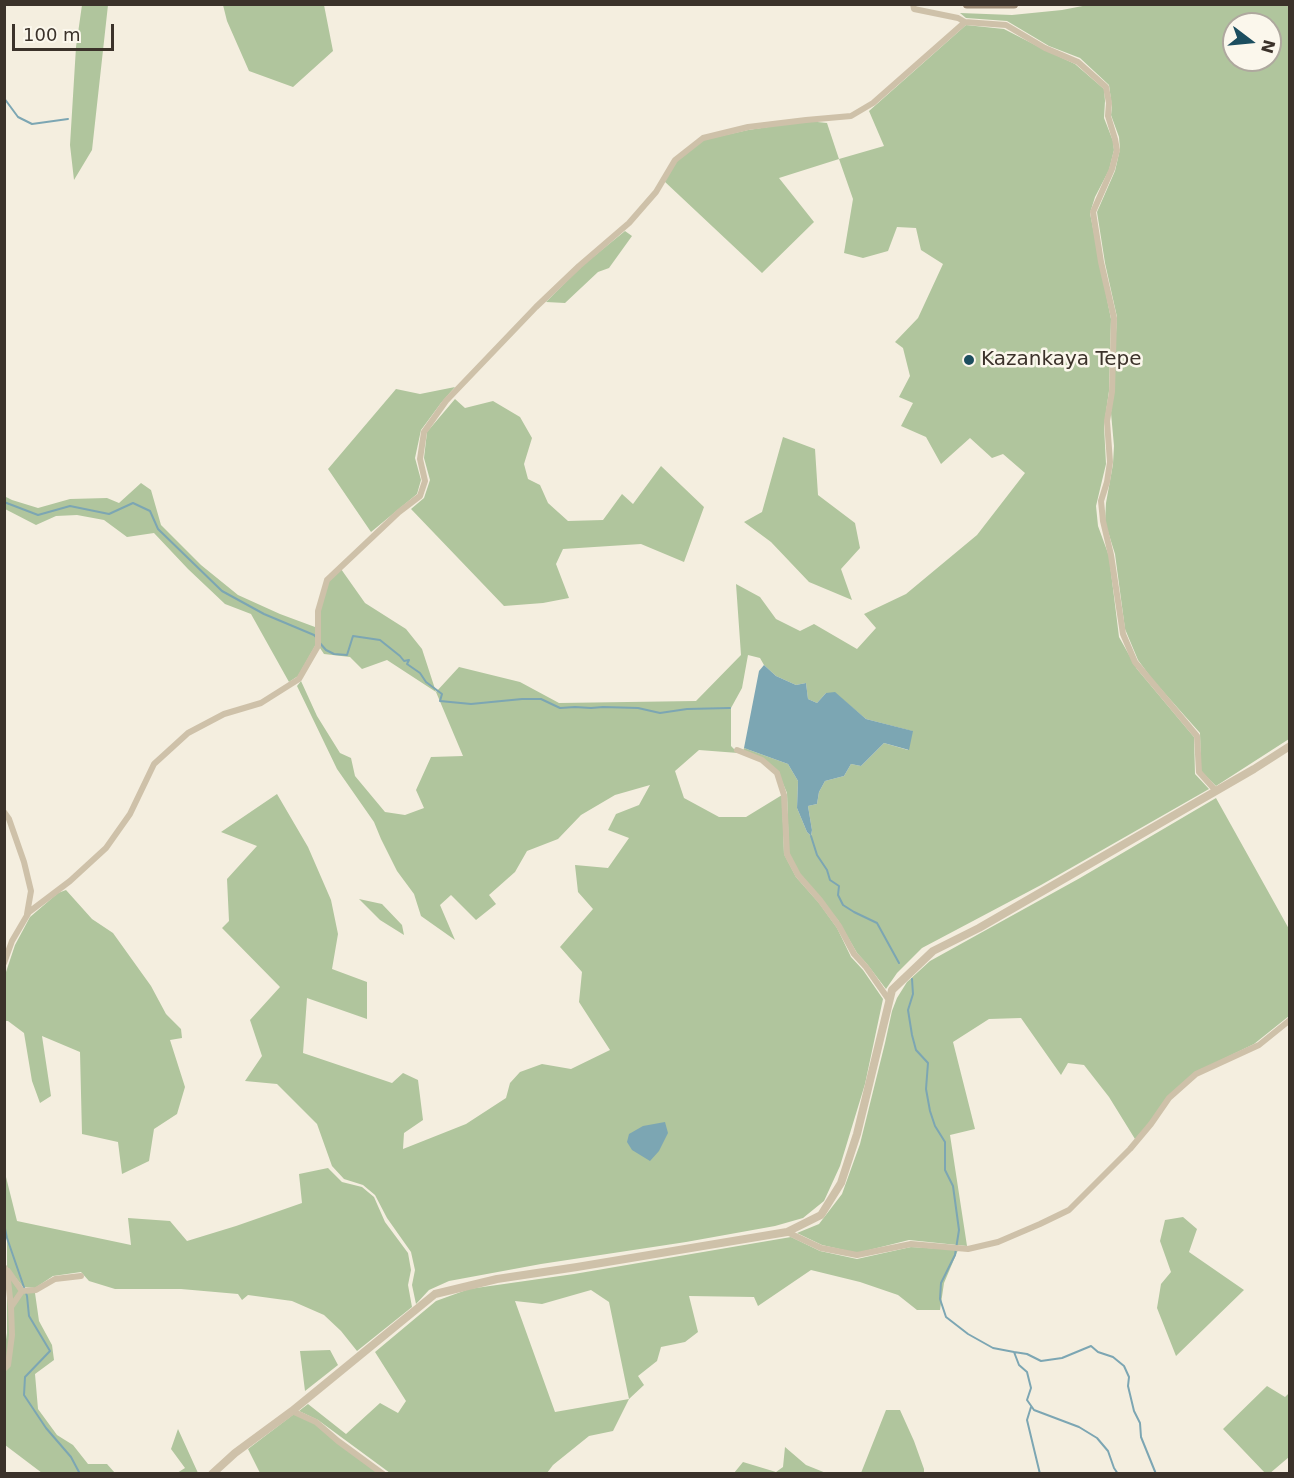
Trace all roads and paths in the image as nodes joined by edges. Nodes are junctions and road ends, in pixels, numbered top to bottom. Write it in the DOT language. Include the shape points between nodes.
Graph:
graph roads {
  1 [pos="913,4"];
  2 [pos="968,4"];
  3 [pos="1014,4"];
  4 [pos="965,22"];
  5 [pos="1290,746"];
  6 [pos="737,750"];
  7 [pos="1216,791"];
  8 [pos="4,812"];
  9 [pos="26,917"];
  10 [pos="4,963"];
  11 [pos="889,1000"];
  12 [pos="1290,1020"];
  13 [pos="787,1232"];
  14 [pos="6,1269"];
  15 [pos="81,1276"];
  16 [pos="22,1291"];
  17 [pos="11,1307"];
  18 [pos="4,1369"];
  19 [pos="292,1411"];
  20 [pos="212,1473"];
  21 [pos="383,1473"];
  1 -- 4 [label="street" via="914,9"];
  2 -- 3 [label="main road"];
  4 -- 7 [label="street" via="1006,25 1078,62 1106,87 1108,116 1117,150 1093,212 1114,318 1112,392 1107,421 1110,462 1101,501 1102,521 1123,634 1135,662 1197,736 1199,772"];
  4 -- 9 [label="street" via="873,103 851,116 748,128 703,138 675,160 656,192 629,223 536,307 446,402 424,432 420,459 425,481 420,496 327,580 318,611 318,646 299,680 261,703 224,714 188,733 154,764 130,814 106,848"];
  5 -- 7 [label="street"];
  6 -- 11 [label="street" via="762,760 777,773 784,795 787,854 798,875 839,926 854,954"];
  7 -- 11 [label="street" via="933,951 892,990"];
  8 -- 9 [label="street" via="31,891"];
  9 -- 10 [label="street"];
  11 -- 13 [label="street" via="857,1134 841,1183 821,1215"];
  12 -- 13 [label="street" via="1259,1045 1196,1074 1169,1098 1130,1149 1069,1209 998,1242 968,1249 911,1244 857,1255 821,1248"];
  13 -- 19 [label="street" via="497,1279 435,1294"];
  14 -- 16 [label="street"];
  14 -- 17 [label="street"];
  15 -- 16 [label="street" via="55,1279 36,1290"];
  16 -- 17 [label="street"];
  17 -- 18 [label="street" via="12,1335"];
  19 -- 20 [label="street"];
  19 -- 21 [label="street" via="316,1422"];
}
